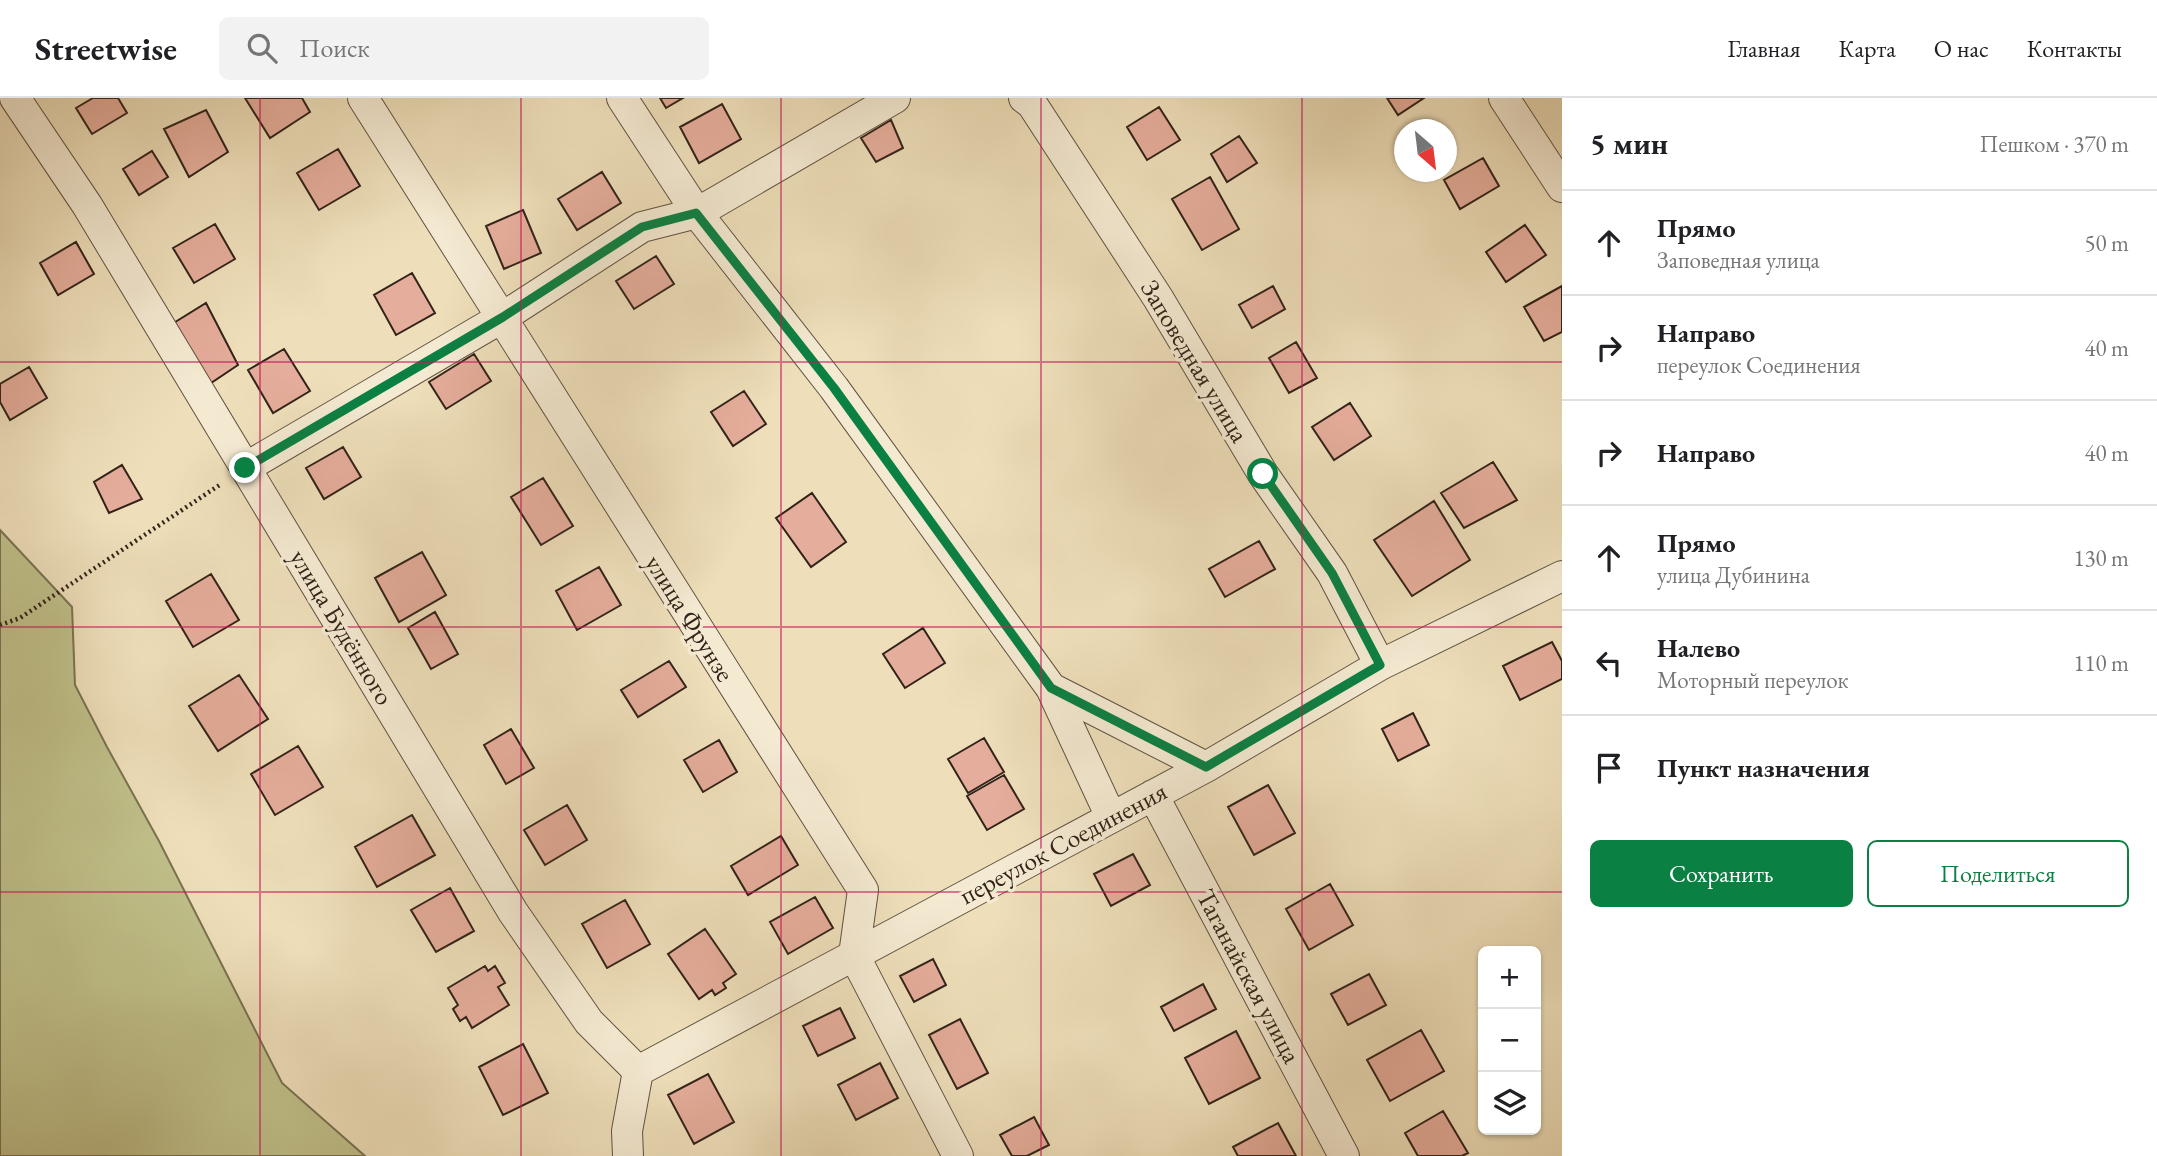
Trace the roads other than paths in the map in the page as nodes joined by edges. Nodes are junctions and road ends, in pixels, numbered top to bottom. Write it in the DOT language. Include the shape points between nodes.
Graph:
graph roads {
  1 [pos="15,98"];
  2 [pos="363,98"];
  3 [pos="622,98"];
  4 [pos="895,98"];
  5 [pos="1024,98"];
  6 [pos="1504,98"];
  7 [pos="1562,187"];
  8 [pos="696,213"];
  9 [pos="503,317"];
  10 [pos="245,468"];
  11 [pos="1562,576"];
  12 [pos="1380,665"];
  13 [pos="1051,688"];
  14 [pos="1206,767"];
  15 [pos="1153,795"];
  16 [pos="1111,817"];
  17 [pos="854,955"];
  18 [pos="638,1071"];
  19 [pos="628,1156"];
  20 [pos="958,1156"];
  21 [pos="1344,1156"];
  1 -- 10 [label="street, улица Будённого" via="87,205"];
  2 -- 9 [label="street, улица Фрунзе"];
  3 -- 8 [label="street"];
  4 -- 8 [label="street"];
  5 -- 12 [label="street, Заповедная улица" via="1150,286 1263,474 1332,573"];
  6 -- 7 [label="street"];
  8 -- 9 [label="street" via="642,227"];
  8 -- 13 [label="street" via="834,388"];
  9 -- 10 [label="street"];
  9 -- 17 [label="street, улица Фрунзе" via="863,890"];
  10 -- 18 [label="street, улица Будённого" via="513,912 589,1022"];
  11 -- 12 [label="street, переулок Соединения"];
  12 -- 14 [label="street, переулок Соединения"];
  13 -- 14 [label="street"];
  13 -- 16 [label="street"];
  14 -- 15 [label="street, переулок Соединения"];
  15 -- 16 [label="street, переулок Соединения"];
  15 -- 21 [label="street, Таганайская улица"];
  16 -- 17 [label="street, переулок Соединения"];
  17 -- 18 [label="street, переулок Соединения"];
  17 -- 20 [label="street"];
  18 -- 19 [label="street" via="627,1131"];
}
